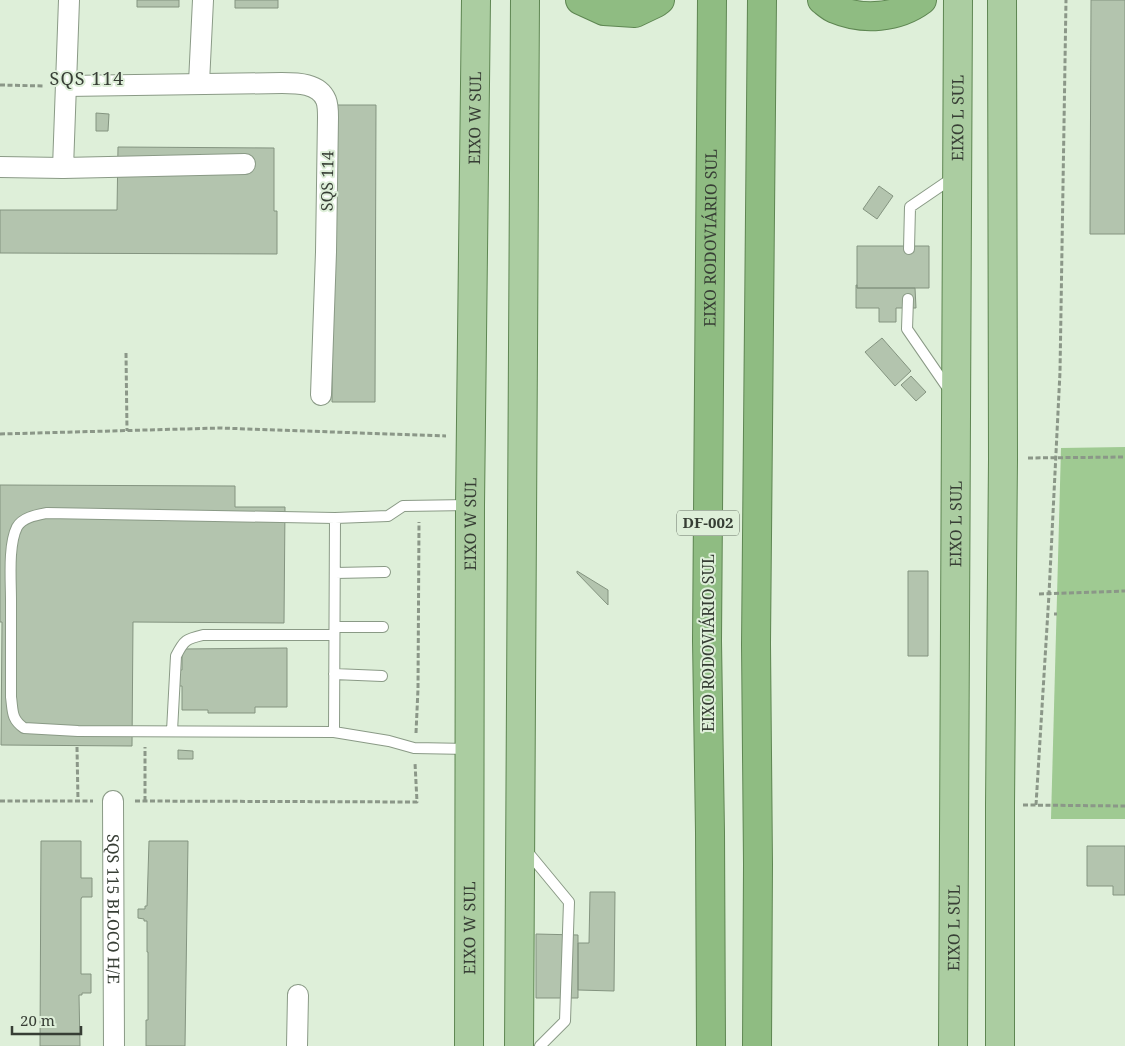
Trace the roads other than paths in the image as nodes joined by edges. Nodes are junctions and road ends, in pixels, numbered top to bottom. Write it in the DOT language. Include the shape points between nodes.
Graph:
graph roads {
  1 [pos="69,0"];
  2 [pos="203,0"];
  3 [pos="476,0"];
  4 [pos="525,0"];
  5 [pos="580,0"];
  6 [pos="660,0"];
  7 [pos="712,0"];
  8 [pos="762,0"];
  9 [pos="822,0"];
  10 [pos="922,0"];
  11 [pos="958,0"];
  12 [pos="1002,0"];
  13 [pos="199,83"];
  14 [pos="66,86"];
  15 [pos="245,164"];
  16 [pos="0,167"];
  17 [pos="63,168"];
  18 [pos="957,176"];
  19 [pos="909,249"];
  20 [pos="908,299"];
  21 [pos="321,395"];
  22 [pos="956,401"];
  23 [pos="470,505"];
  24 [pos="335,518"];
  25 [pos="385,572"];
  26 [pos="335,573"];
  27 [pos="383,626"];
  28 [pos="334,631"];
  29 [pos="334,674"];
  30 [pos="382,676"];
  31 [pos="172,731"];
  32 [pos="334,732"];
  33 [pos="470,749"];
  34 [pos="113,801"];
  35 [pos="520,843"];
  36 [pos="298,995"];
  37 [pos="114,1046"];
  38 [pos="297,1046"];
  39 [pos="469,1046"];
  40 [pos="520,1046"];
  41 [pos="540,1046"];
  42 [pos="711,1046"];
  43 [pos="757,1046"];
  44 [pos="953,1046"];
  45 [pos="1000,1046"];
  1 -- 14 [label="street"];
  2 -- 13 [label="street"];
  3 -- 23 [label="main road, EIXO W SUL"];
  4 -- 35 [label="main road"];
  5 -- 6 [label="highway" via="604,11 635,12"];
  7 -- 42 [label="highway, EIXO RODOVIÁRIO SUL / DF-002" via="707,631"];
  8 -- 43 [label="highway, DF-002" via="756,634"];
  9 -- 10 [label="highway" via="834,8 872,17 906,10"];
  11 -- 18 [label="main road, EIXO L SUL"];
  12 -- 45 [label="main road"];
  13 -- 14 [label="street, SQS 114"];
  13 -- 21 [label="street, SQS 114" via="306,84 317,90 326,101 326,252"];
  14 -- 17 [label="street"];
  15 -- 17 [label="street"];
  16 -- 17 [label="street"];
  18 -- 19 [label="lane" via="910,207"];
  18 -- 22 [label="main road, EIXO L SUL"];
  20 -- 22 [label="lane" via="907,328"];
  22 -- 44 [label="main road, EIXO L SUL"];
  23 -- 24 [label="lane" via="403,506 388,516"];
  23 -- 33 [label="main road, EIXO W SUL"];
  24 -- 26 [label="lane"];
  24 -- 31 [label="lane" via="47,513 23,520 18,526 13,538 11,563 11,697 18,724 24,728"];
  25 -- 26 [label="lane"];
  26 -- 28 [label="lane"];
  27 -- 28 [label="lane"];
  28 -- 29 [label="lane"];
  28 -- 31 [label="lane" via="202,634 189,638 176,656"];
  29 -- 30 [label="lane"];
  29 -- 32 [label="lane"];
  31 -- 32 [label="lane"];
  32 -- 33 [label="lane" via="414,748"];
  33 -- 39 [label="main road, EIXO W SUL"];
  34 -- 37 [label="street, SQS 115 BLOCO H/E"];
  35 -- 40 [label="main road"];
  35 -- 41 [label="lane" via="569,902 565,1021"];
  36 -- 38 [label="street"];
}
